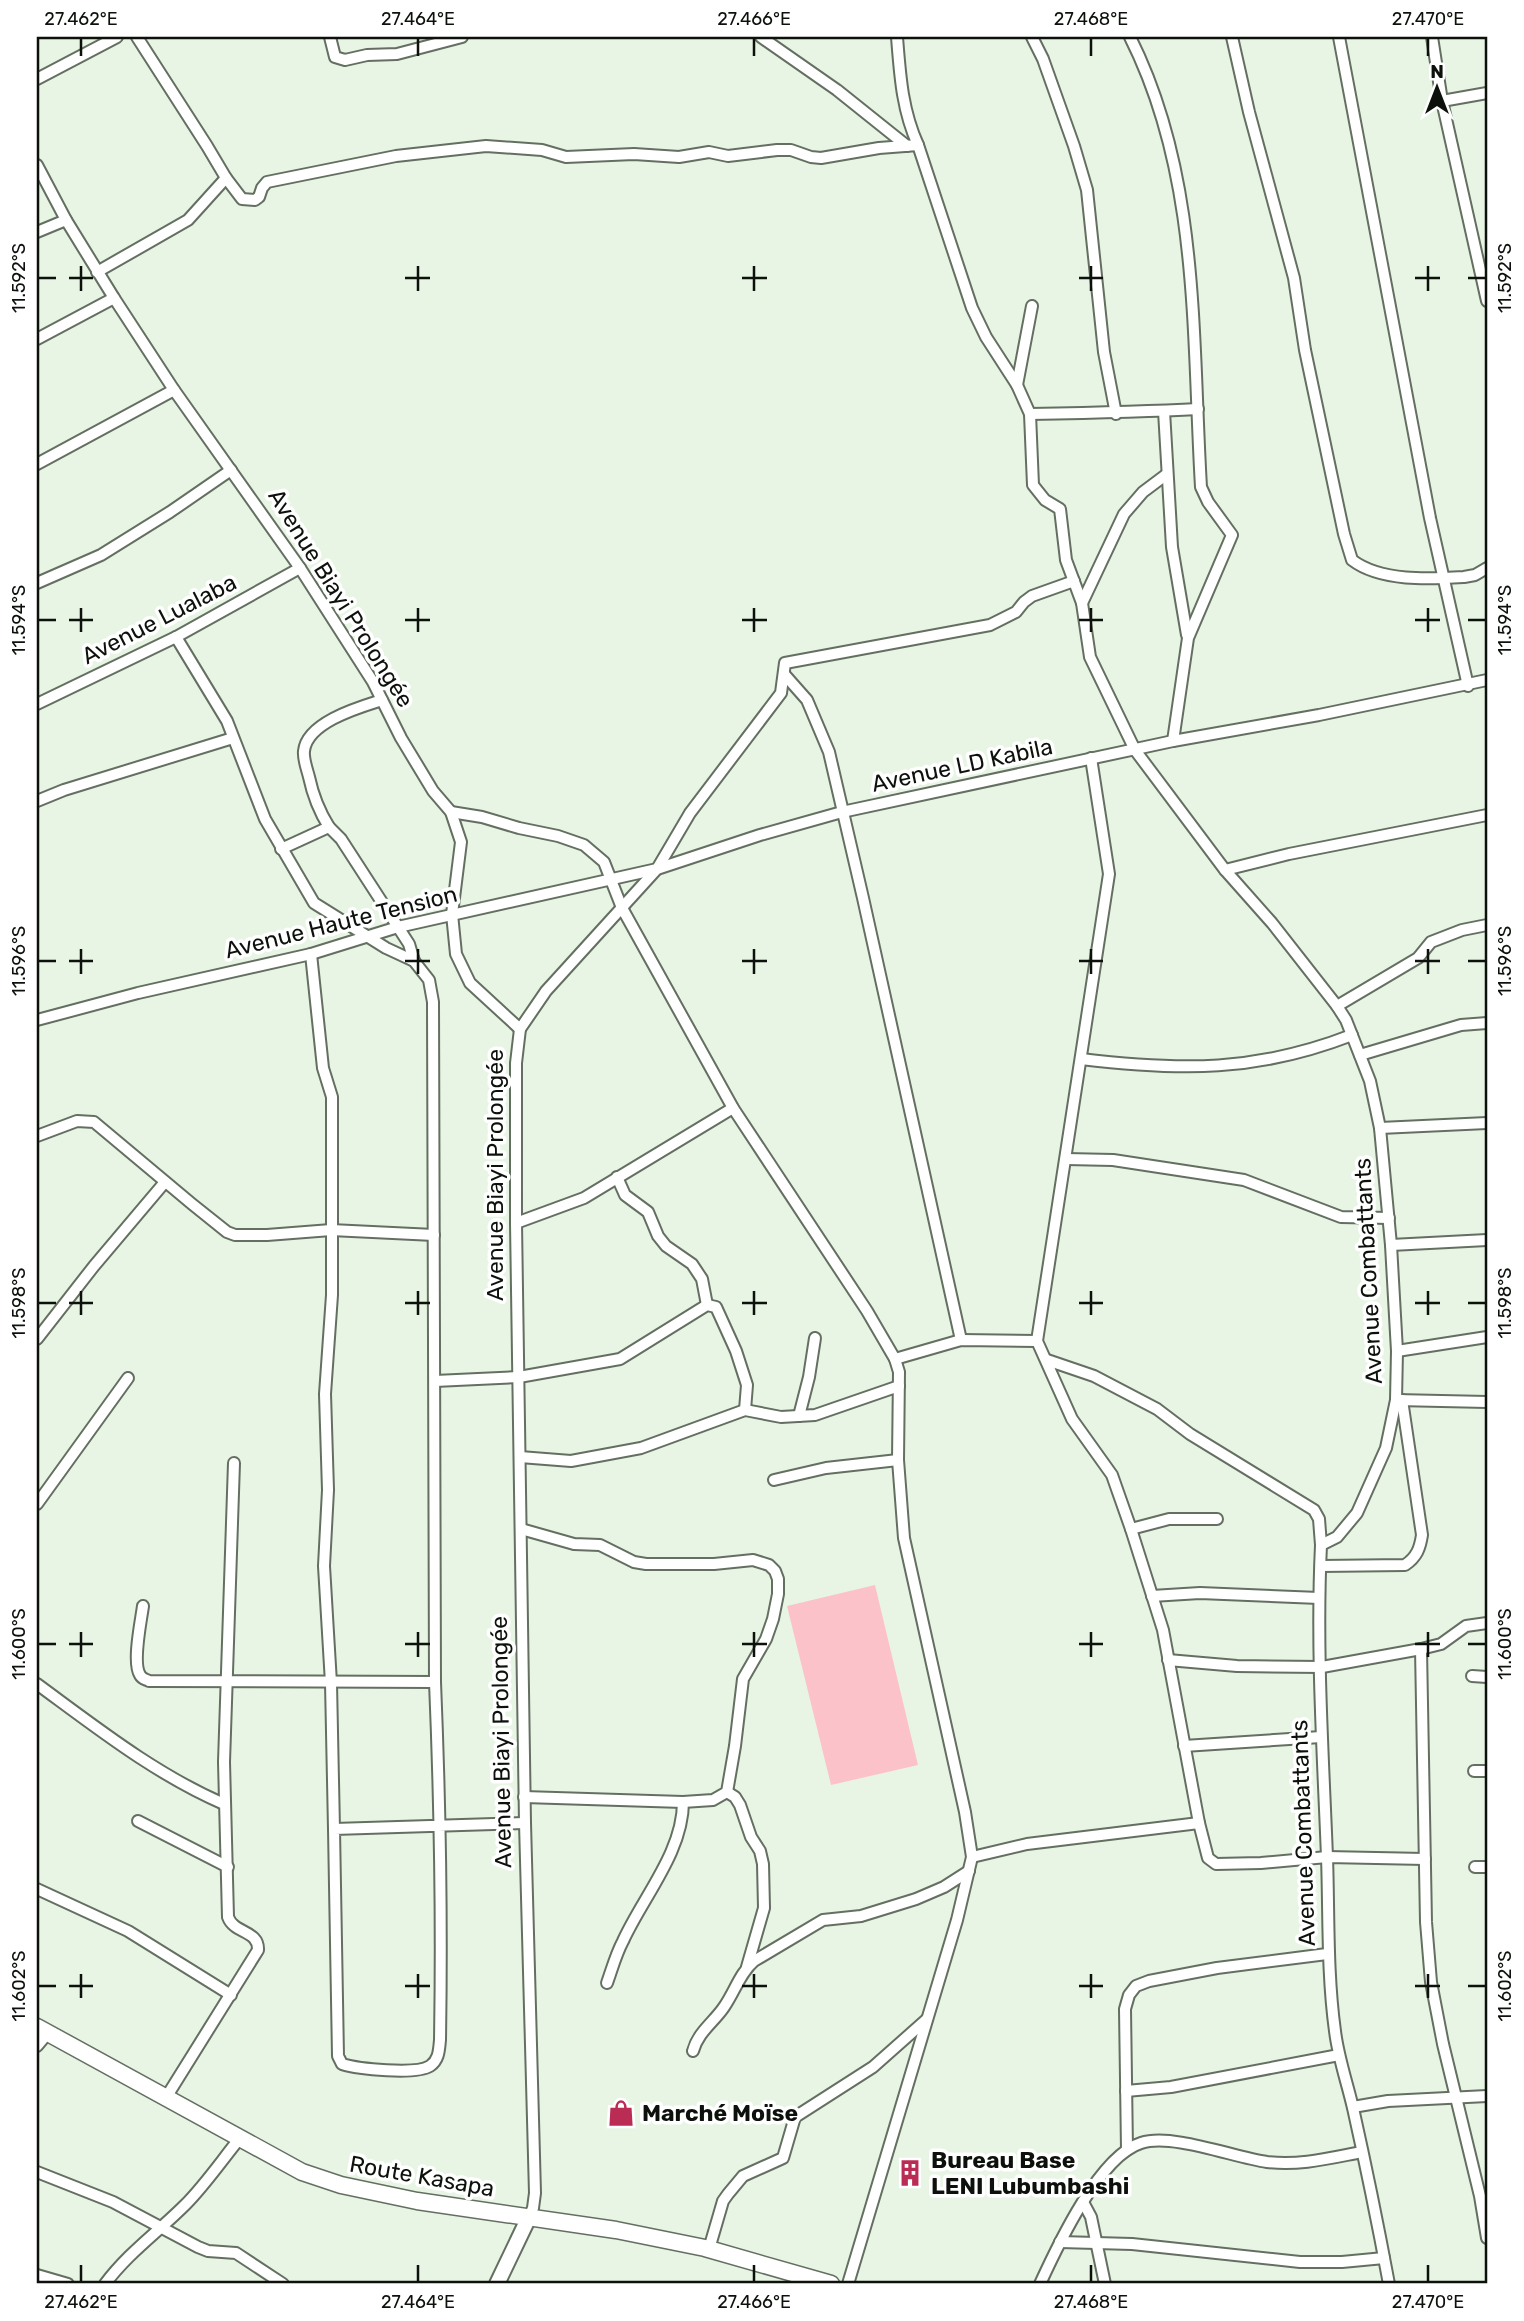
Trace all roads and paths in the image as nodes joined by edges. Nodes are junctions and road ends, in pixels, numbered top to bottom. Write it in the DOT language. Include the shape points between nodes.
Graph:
graph roads {
  1 [pos="117,37"];
  2 [pos="137,37"];
  3 [pos="330,37"];
  4 [pos="462,37"];
  5 [pos="761,37"];
  6 [pos="897,37"];
  7 [pos="1032,37"];
  8 [pos="1130,37"];
  9 [pos="1232,37"];
  10 [pos="1339,37"];
  11 [pos="1432,37"];
  12 [pos="37,79"];
  13 [pos="1487,93"];
  14 [pos="1442,101"];
  15 [pos="913,146"];
  16 [pos="37,165"];
  17 [pos="226,178"];
  18 [pos="66,220"];
  19 [pos="37,232"];
  20 [pos="97,272"];
  21 [pos="114,298"];
  22 [pos="1487,301"];
  23 [pos="1032,306"];
  24 [pos="37,339"];
  25 [pos="1017,385"];
  26 [pos="174,390"];
  27 [pos="1198,409"];
  28 [pos="1164,411"];
  29 [pos="1030,414"];
  30 [pos="1116,414"];
  31 [pos="37,464"];
  32 [pos="231,470"];
  33 [pos="1167,474"];
  34 [pos="300,568"];
  35 [pos="1487,568"];
  36 [pos="1444,578"];
  37 [pos="1074,581"];
  38 [pos="37,583"];
  39 [pos="1082,603"];
  40 [pos="176,637"];
  41 [pos="1188,638"];
  42 [pos="784,668"];
  43 [pos="1487,680"];
  44 [pos="1468,686"];
  45 [pos="382,700"];
  46 [pos="37,704"];
  47 [pos="233,737"];
  48 [pos="1173,741"];
  49 [pos="1135,750"];
  50 [pos="1091,758"];
  51 [pos="37,801"];
  52 [pos="451,812"];
  53 [pos="842,812"];
  54 [pos="1487,815"];
  55 [pos="329,827"];
  56 [pos="281,849"];
  57 [pos="657,869"];
  58 [pos="1225,870"];
  59 [pos="611,880"];
  60 [pos="622,908"];
  61 [pos="452,914"];
  62 [pos="1487,925"];
  63 [pos="398,927"];
  64 [pos="368,936"];
  65 [pos="311,954"];
  66 [pos="414,961"];
  67 [pos="1337,1006"];
  68 [pos="37,1020"];
  69 [pos="1487,1023"];
  70 [pos="520,1029"];
  71 [pos="1352,1035"];
  72 [pos="1360,1055"];
  73 [pos="1081,1059"];
  74 [pos="733,1108"];
  75 [pos="1487,1124"];
  76 [pos="1380,1128"];
  77 [pos="37,1136"];
  78 [pos="1066,1158"];
  79 [pos="617,1177"];
  80 [pos="165,1182"];
  81 [pos="1389,1218"];
  82 [pos="516,1223"];
  83 [pos="331,1230"];
  84 [pos="434,1235"];
  85 [pos="1487,1240"];
  86 [pos="1391,1245"];
  87 [pos="707,1305"];
  88 [pos="1487,1337"];
  89 [pos="815,1338"];
  90 [pos="37,1339"];
  91 [pos="961,1340"];
  92 [pos="1037,1341"];
  93 [pos="1397,1350"];
  94 [pos="895,1359"];
  95 [pos="1047,1360"];
  96 [pos="519,1377"];
  97 [pos="128,1378"];
  98 [pos="435,1381"];
  99 [pos="899,1385"];
  100 [pos="1399,1400"];
  101 [pos="1487,1402"];
  102 [pos="745,1410"];
  103 [pos="799,1416"];
  104 [pos="520,1457"];
  105 [pos="898,1460"];
  106 [pos="234,1463"];
  107 [pos="774,1480"];
  108 [pos="42,1488"];
  109 [pos="37,1504"];
  110 [pos="1217,1519"];
  111 [pos="521,1529"];
  112 [pos="1131,1529"];
  113 [pos="1321,1545"];
  114 [pos="1321,1566"];
  115 [pos="1152,1595"];
  116 [pos="1319,1598"];
  117 [pos="143,1606"];
  118 [pos="1487,1623"];
  119 [pos="1421,1649"];
  120 [pos="1168,1660"];
  121 [pos="1322,1667"];
  122 [pos="1472,1676"];
  123 [pos="1487,1677"];
  124 [pos="227,1682"];
  125 [pos="435,1682"];
  126 [pos="331,1683"];
  127 [pos="37,1684"];
  128 [pos="1321,1737"];
  129 [pos="1184,1746"];
  130 [pos="1474,1771"];
  131 [pos="1487,1771"];
  132 [pos="727,1792"];
  133 [pos="524,1797"];
  134 [pos="683,1802"];
  135 [pos="224,1804"];
  136 [pos="138,1821"];
  137 [pos="525,1823"];
  138 [pos="1199,1823"];
  139 [pos="439,1824"];
  140 [pos="334,1829"];
  141 [pos="972,1857"];
  142 [pos="1327,1857"];
  143 [pos="1425,1859"];
  144 [pos="228,1867"];
  145 [pos="969,1871"];
  146 [pos="37,1889"];
  147 [pos="1327,1954"];
  148 [pos="747,1967"];
  149 [pos="607,1983"];
  150 [pos="231,1995"];
  151 [pos="927,2020"];
  152 [pos="43,2030"];
  153 [pos="37,2046"];
  154 [pos="693,2051"];
  155 [pos="1339,2055"];
  156 [pos="1126,2091"];
  157 [pos="167,2096"];
  158 [pos="1487,2096"];
  159 [pos="1456,2097"];
  160 [pos="1353,2107"];
  161 [pos="240,2138"];
  162 [pos="1127,2150"];
  163 [pos="1362,2152"];
  164 [pos="37,2172"];
  165 [pos="1083,2202"];
  166 [pos="529,2217"];
  167 [pos="161,2227"];
  168 [pos="1487,2238"];
  169 [pos="1060,2242"];
  170 [pos="1097,2242"];
  171 [pos="709,2249"];
  172 [pos="1384,2258"];
  173 [pos="37,2276"];
  174 [pos="273,2282"];
  175 [pos="68,2284"];
  176 [pos="105,2284"];
  177 [pos="497,2284"];
  178 [pos="831,2284"];
  179 [pos="848,2284"];
  180 [pos="1040,2284"];
  181 [pos="1105,2284"];
  182 [pos="1389,2284"];
  1 -- 12 [label="street"];
  2 -- 17 [label="street"];
  3 -- 4 [label="street" via="335,57 345,60 397,54"];
  5 -- 15 [label="street"];
  6 -- 15 [label="street" via="902,97"];
  7 -- 30 [label="street" via="1044,59 1087,190 1104,352"];
  8 -- 27 [label="street" via="1177,171 1195,335"];
  9 -- 36 [label="street" via="1294,278 1308,364 1352,560 1397,576"];
  10 -- 36 [label="street"];
  11 -- 14 [label="street"];
  13 -- 14 [label="street"];
  14 -- 22 [label="street"];
  15 -- 17 [label="street" via="821,158 777,150 728,156 709,152 679,158 634,154 566,157 542,150 486,146 396,156 267,182 259,197 249,200 242,199"];
  15 -- 25 [label="street" via="972,308"];
  16 -- 18 [label="street, Avenue Biayi Prolongée"];
  17 -- 20 [label="street" via="188,220"];
  18 -- 19 [label="street"];
  18 -- 20 [label="street, Avenue Biayi Prolongée"];
  20 -- 21 [label="street, Avenue Biayi Prolongée"];
  21 -- 24 [label="street"];
  21 -- 26 [label="street, Avenue Biayi Prolongée"];
  23 -- 25 [label="street"];
  25 -- 29 [label="street"];
  26 -- 31 [label="street"];
  26 -- 32 [label="street, Avenue Biayi Prolongée"];
  27 -- 28 [label="street"];
  27 -- 41 [label="street" via="1201,487 1232,535"];
  28 -- 30 [label="street"];
  28 -- 33 [label="street"];
  29 -- 30 [label="street"];
  29 -- 37 [label="street, Avenue Combattants" via="1033,485 1060,509 1066,561"];
  32 -- 34 [label="street, Avenue Biayi Prolongée"];
  32 -- 38 [label="street" via="101,555"];
  33 -- 39 [label="street" via="1124,514"];
  33 -- 41 [label="street" via="1172,547"];
  34 -- 40 [label="street, Avenue Lualaba"];
  34 -- 45 [label="street, Avenue Biayi Prolongée"];
  35 -- 36 [label="street" via="1475,575"];
  36 -- 44 [label="street"];
  37 -- 39 [label="street, Avenue Combattants"];
  37 -- 42 [label="street" via="1032,596 1016,612 990,625"];
  39 -- 49 [label="street, Avenue Combattants" via="1090,657"];
  40 -- 46 [label="street, Avenue Lualaba"];
  40 -- 47 [label="street"];
  41 -- 48 [label="street"];
  42 -- 53 [label="street" via="807,700 820,731"];
  42 -- 57 [label="street" via="781,693 690,813"];
  43 -- 44 [label="street, Avenue LD Kabila"];
  44 -- 48 [label="street, Avenue LD Kabila"];
  45 -- 52 [label="street, Avenue Biayi Prolongée" via="433,791"];
  45 -- 55 [label="street" via="325,723 308,740 304,750 308,775 316,806"];
  47 -- 51 [label="street"];
  47 -- 56 [label="street"];
  48 -- 49 [label="street, Avenue LD Kabila"];
  49 -- 50 [label="street, Avenue LD Kabila"];
  49 -- 58 [label="street, Avenue Combattants"];
  50 -- 53 [label="street, Avenue LD Kabila"];
  50 -- 73 [label="street" via="1109,874"];
  52 -- 59 [label="street" via="584,845 604,862"];
  52 -- 61 [label="street, Avenue Biayi Prolongée" via="461,842"];
  53 -- 57 [label="street, Avenue LD Kabila"];
  53 -- 91 [label="street"];
  54 -- 58 [label="street"];
  55 -- 56 [label="street"];
  55 -- 63 [label="street"];
  56 -- 64 [label="street" via="314,903"];
  57 -- 59 [label="street, Avenue Haute Tension"];
  57 -- 60 [label="street, Avenue LD Kabila"];
  58 -- 67 [label="street, Avenue Combattants"];
  59 -- 60 [label="street"];
  59 -- 61 [label="street, Avenue Haute Tension"];
  60 -- 70 [label="street, Avenue LD Kabila" via="546,991"];
  60 -- 74 [label="street"];
  61 -- 63 [label="street, Avenue Haute Tension"];
  61 -- 70 [label="street, Avenue Biayi Prolongée" via="456,954 470,983"];
  62 -- 67 [label="street" via="1431,942 1418,958"];
  63 -- 64 [label="street, Avenue Haute Tension"];
  63 -- 66 [label="street"];
  64 -- 65 [label="street, Avenue Haute Tension"];
  64 -- 66 [label="street"];
  65 -- 68 [label="street, Avenue Haute Tension"];
  65 -- 83 [label="street" via="324,1068 332,1097"];
  66 -- 84 [label="street" via="429,980 433,1002"];
  67 -- 71 [label="street, Avenue Combattants"];
  69 -- 72 [label="street" via="1453,1027"];
  70 -- 82 [label="street, Avenue Biayi Prolongée"];
  71 -- 72 [label="street, Avenue Combattants"];
  71 -- 73 [label="street" via="1306,1052 1213,1067 1148,1067"];
  72 -- 76 [label="street, Avenue Combattants"];
  73 -- 78 [label="street"];
  74 -- 79 [label="street"];
  74 -- 94 [label="street"];
  75 -- 76 [label="street"];
  76 -- 81 [label="street, Avenue Combattants"];
  77 -- 80 [label="street" via="77,1121 94,1122"];
  78 -- 81 [label="street" via="1113,1160 1244,1180 1342,1217"];
  78 -- 92 [label="street"];
  79 -- 82 [label="street" via="584,1198"];
  79 -- 87 [label="street" via="625,1195 648,1212 666,1246 692,1264 702,1279"];
  80 -- 83 [label="street" via="235,1236"];
  80 -- 90 [label="street"];
  81 -- 86 [label="street, Avenue Combattants"];
  82 -- 96 [label="street, Avenue Biayi Prolongée"];
  83 -- 84 [label="street"];
  83 -- 126 [label="street" via="332,1294 324,1394 328,1490 324,1566"];
  84 -- 98 [label="street"];
  85 -- 86 [label="street"];
  86 -- 93 [label="street, Avenue Combattants"];
  87 -- 96 [label="street" via="620,1359"];
  87 -- 102 [label="street" via="716,1307 736,1351 747,1385"];
  88 -- 93 [label="street"];
  89 -- 103 [label="street"];
  91 -- 92 [label="street"];
  91 -- 94 [label="street"];
  92 -- 95 [label="street"];
  93 -- 100 [label="street, Avenue Combattants"];
  94 -- 99 [label="street"];
  95 -- 112 [label="street" via="1072,1419 1112,1475"];
  95 -- 113 [label="street" via="1094,1376 1157,1409 1314,1510"];
  96 -- 98 [label="street"];
  96 -- 104 [label="street, Avenue Biayi Prolongée"];
  97 -- 108 [label="street"];
  98 -- 125 [label="street"];
  99 -- 103 [label="street" via="815,1415"];
  99 -- 105 [label="street"];
  100 -- 101 [label="street"];
  100 -- 113 [label="street, Avenue Combattants" via="1386,1448 1357,1513 1337,1537"];
  100 -- 114 [label="street" via="1422,1535 1418,1552 1405,1565"];
  102 -- 103 [label="street"];
  102 -- 104 [label="street" via="642,1448 571,1461"];
  104 -- 111 [label="street, Avenue Biayi Prolongée"];
  105 -- 107 [label="street" via="826,1468"];
  105 -- 141 [label="street" via="904,1538"];
  106 -- 124 [label="street"];
  108 -- 109 [label="street"];
  110 -- 112 [label="street" via="1169,1519"];
  111 -- 132 [label="street" via="574,1544 600,1545 646,1564 753,1560 775,1571 774,1619 743,1679"];
  111 -- 133 [label="street, Avenue Biayi Prolongée"];
  112 -- 115 [label="street"];
  113 -- 114 [label="street, Avenue Combattants"];
  114 -- 116 [label="street, Avenue Combattants"];
  115 -- 116 [label="street"];
  115 -- 120 [label="street"];
  116 -- 121 [label="street, Avenue Combattants"];
  117 -- 124 [label="street" via="137,1661 142,1678"];
  118 -- 119 [label="street" via="1466,1626 1441,1643"];
  119 -- 121 [label="street"];
  119 -- 143 [label="street"];
  120 -- 121 [label="street"];
  120 -- 129 [label="street"];
  121 -- 128 [label="street, Avenue Combattants"];
  122 -- 123 [label="street"];
  124 -- 126 [label="street"];
  124 -- 135 [label="street"];
  125 -- 126 [label="street"];
  125 -- 139 [label="street"];
  126 -- 140 [label="street"];
  127 -- 135 [label="street" via="139,1758"];
  128 -- 129 [label="street"];
  128 -- 142 [label="street, Avenue Combattants"];
  129 -- 138 [label="street"];
  130 -- 131 [label="street"];
  132 -- 134 [label="street" via="713,1800"];
  132 -- 148 [label="street" via="740,1805 763,1864 764,1908"];
  133 -- 134 [label="street"];
  133 -- 137 [label="street, Avenue Biayi Prolongée"];
  134 -- 149 [label="street" via="677,1840 622,1942"];
  135 -- 144 [label="street"];
  136 -- 144 [label="street"];
  137 -- 139 [label="street"];
  137 -- 166 [label="street, Avenue Biayi Prolongée" via="535,2193"];
  138 -- 141 [label="street" via="1027,1844"];
  138 -- 142 [label="street" via="1208,1858 1216,1864"];
  139 -- 140 [label="street"];
  139 -- 140 [label="street" via="438,2056 423,2069 407,2070 351,2067 342,2064 338,2056"];
  141 -- 145 [label="street"];
  142 -- 143 [label="street"];
  142 -- 147 [label="street, Avenue Combattants"];
  143 -- 159 [label="street" via="1431,1982"];
  144 -- 150 [label="street" via="229,1922 258,1943 253,1961"];
  145 -- 148 [label="street" via="916,1899 861,1916 823,1920"];
  145 -- 151 [label="street"];
  146 -- 150 [label="street" via="137,1936"];
  147 -- 155 [label="street, Avenue Combattants"];
  147 -- 156 [label="street" via="1217,1968 1136,1986 1125,2009"];
  148 -- 154 [label="street"];
  150 -- 157 [label="street"];
  151 -- 171 [label="street" via="873,2067 795,2117 783,2158 743,2176 723,2201"];
  151 -- 179 [label="street"];
  152 -- 153 [label="street"];
  152 -- 157 [label="main road, Route Kasapa"];
  155 -- 156 [label="street" via="1171,2087"];
  155 -- 160 [label="street, Avenue Combattants"];
  156 -- 162 [label="street"];
  157 -- 161 [label="main road, Route Kasapa"];
  158 -- 159 [label="street"];
  159 -- 160 [label="street"];
  159 -- 168 [label="street"];
  160 -- 163 [label="street, Avenue Combattants"];
  161 -- 166 [label="main road, Route Kasapa" via="330,2182 417,2201"];
  161 -- 167 [label="street"];
  162 -- 163 [label="street" via="1140,2143 1167,2141 1288,2164"];
  162 -- 165 [label="street"];
  163 -- 172 [label="street, Avenue Combattants"];
  164 -- 167 [label="street"];
  165 -- 169 [label="street"];
  165 -- 170 [label="street"];
  166 -- 171 [label="main road, Route Kasapa"];
  166 -- 177 [label="street, Avenue Biayi Prolongée"];
  167 -- 174 [label="street" via="208,2251 236,2253"];
  167 -- 176 [label="street"];
  169 -- 170 [label="street"];
  169 -- 180 [label="street"];
  170 -- 172 [label="street" via="1300,2262"];
  170 -- 181 [label="street"];
  171 -- 178 [label="main road, Route Kasapa"];
  172 -- 182 [label="street, Avenue Combattants"];
  173 -- 175 [label="street"];
}
